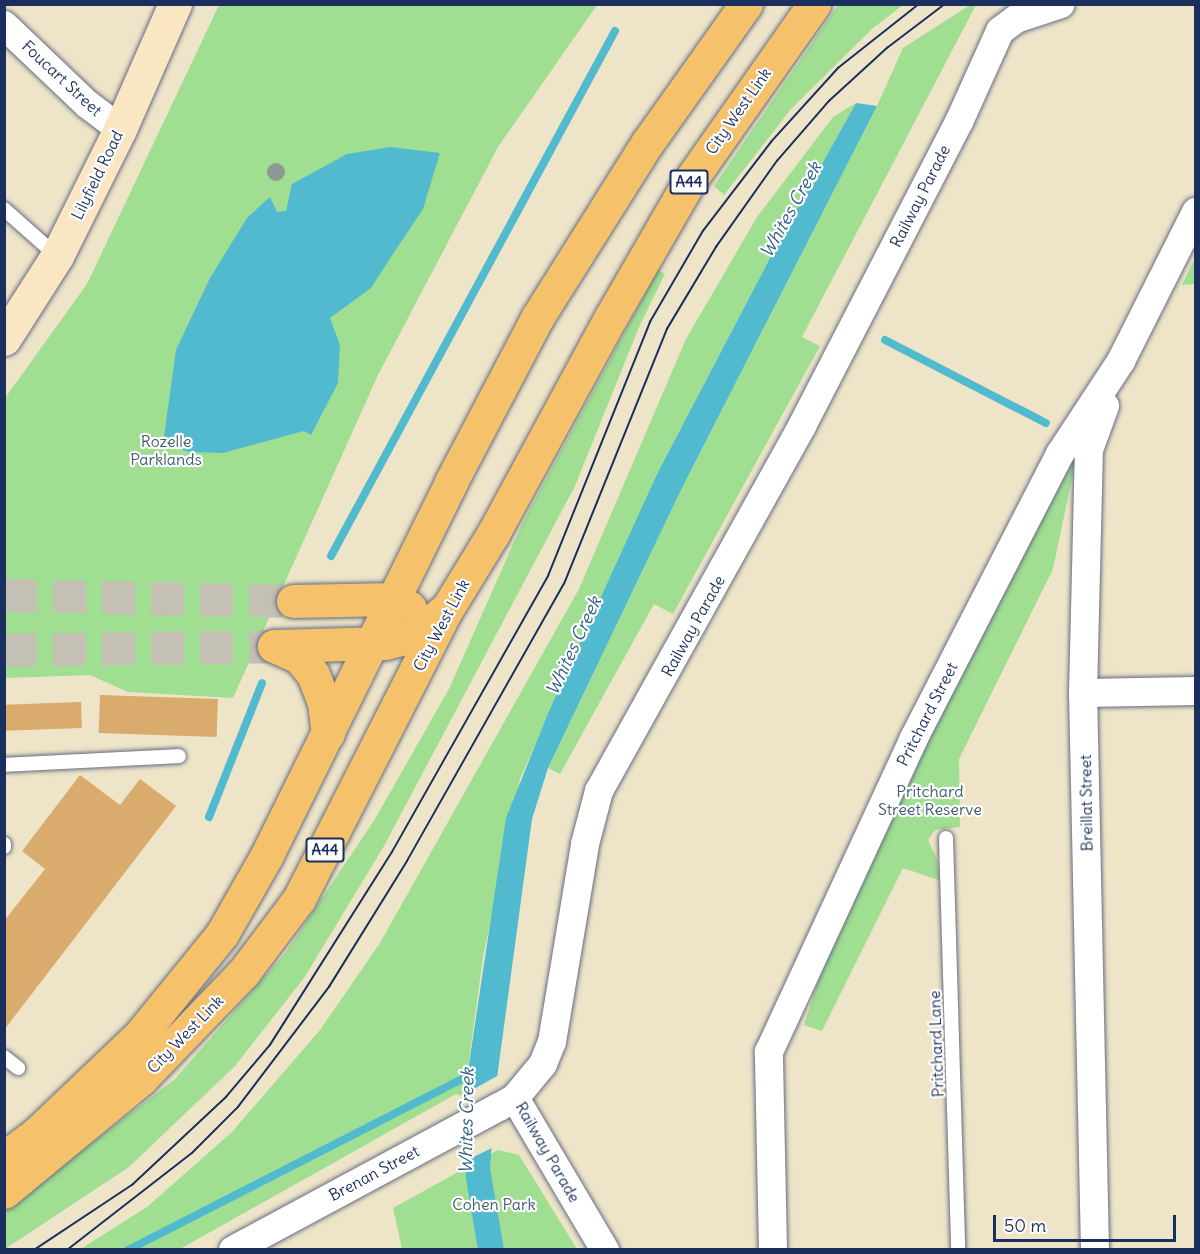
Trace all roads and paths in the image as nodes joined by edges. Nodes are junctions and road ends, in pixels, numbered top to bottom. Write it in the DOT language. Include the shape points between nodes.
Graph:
graph roads {
  1 [pos="175,4"];
  2 [pos="746,4"];
  3 [pos="814,4"];
  4 [pos="1061,4"];
  5 [pos="4,25"];
  6 [pos="120,129"];
  7 [pos="4,209"];
  8 [pos="1196,212"];
  9 [pos="57,256"];
  10 [pos="4,339"];
  11 [pos="1121,361"];
  12 [pos="394,598"];
  13 [pos="293,602"];
  14 [pos="371,645"];
  15 [pos="420,645"];
  16 [pos="1196,691"];
  17 [pos="1083,693"];
  18 [pos="328,734"];
  19 [pos="179,756"];
  20 [pos="4,765"];
  21 [pos="946,838"];
  22 [pos="4,1057"];
  23 [pos="18,1068"];
  24 [pos="507,1102"];
  25 [pos="4,1158"];
  26 [pos="4,1192"];
  27 [pos="233,1250"];
  28 [pos="605,1250"];
  29 [pos="772,1250"];
  30 [pos="958,1250"];
  31 [pos="1095,1250"];
  1 -- 6 [label="main road, Lilyfield Road"];
  2 -- 12 [label="highway, City West Link" via="586,236 537,318"];
  3 -- 15 [label="highway, City West Link / A44" via="689,182 447,609"];
  4 -- 24 [label="street, Railway Parade" via="1016,19 995,41 959,122 802,426 599,791 585,844 552,1042 543,1064"];
  5 -- 6 [label="street, Foucart Street" via="87,104"];
  6 -- 9 [label="main road, Lilyfield Road"];
  7 -- 9 [label="lane"];
  8 -- 11 [label="street, Pritchard Street"];
  9 -- 10 [label="main road, Lilyfield Road"];
  11 -- 17 [label="street, Breillat Street" via="1089,450"];
  11 -- 29 [label="street, Pritchard Street" via="1060,454 908,750 769,1052"];
  12 -- 13 [label="highway"];
  12 -- 14 [label="highway, City West Link"];
  12 -- 15 [label="highway" via="410,608"];
  14 -- 15 [label="highway"];
  14 -- 18 [label="highway, City West Link"];
  14 -- 18 [label="highway" via="274,646 299,657 313,674 324,702"];
  15 -- 26 [label="highway, City West Link / A44" via="299,899 243,972 141,1079"];
  16 -- 17 [label="street"];
  17 -- 31 [label="street, Breillat Street"];
  18 -- 25 [label="highway, City West Link" via="222,934 140,1035 45,1126"];
  19 -- 20 [label="lane"];
  21 -- 30 [label="lane, Pritchard Lane"];
  22 -- 23 [label="lane"];
  24 -- 27 [label="street, Brenan Street"];
  24 -- 28 [label="street, Railway Parade"];
}
